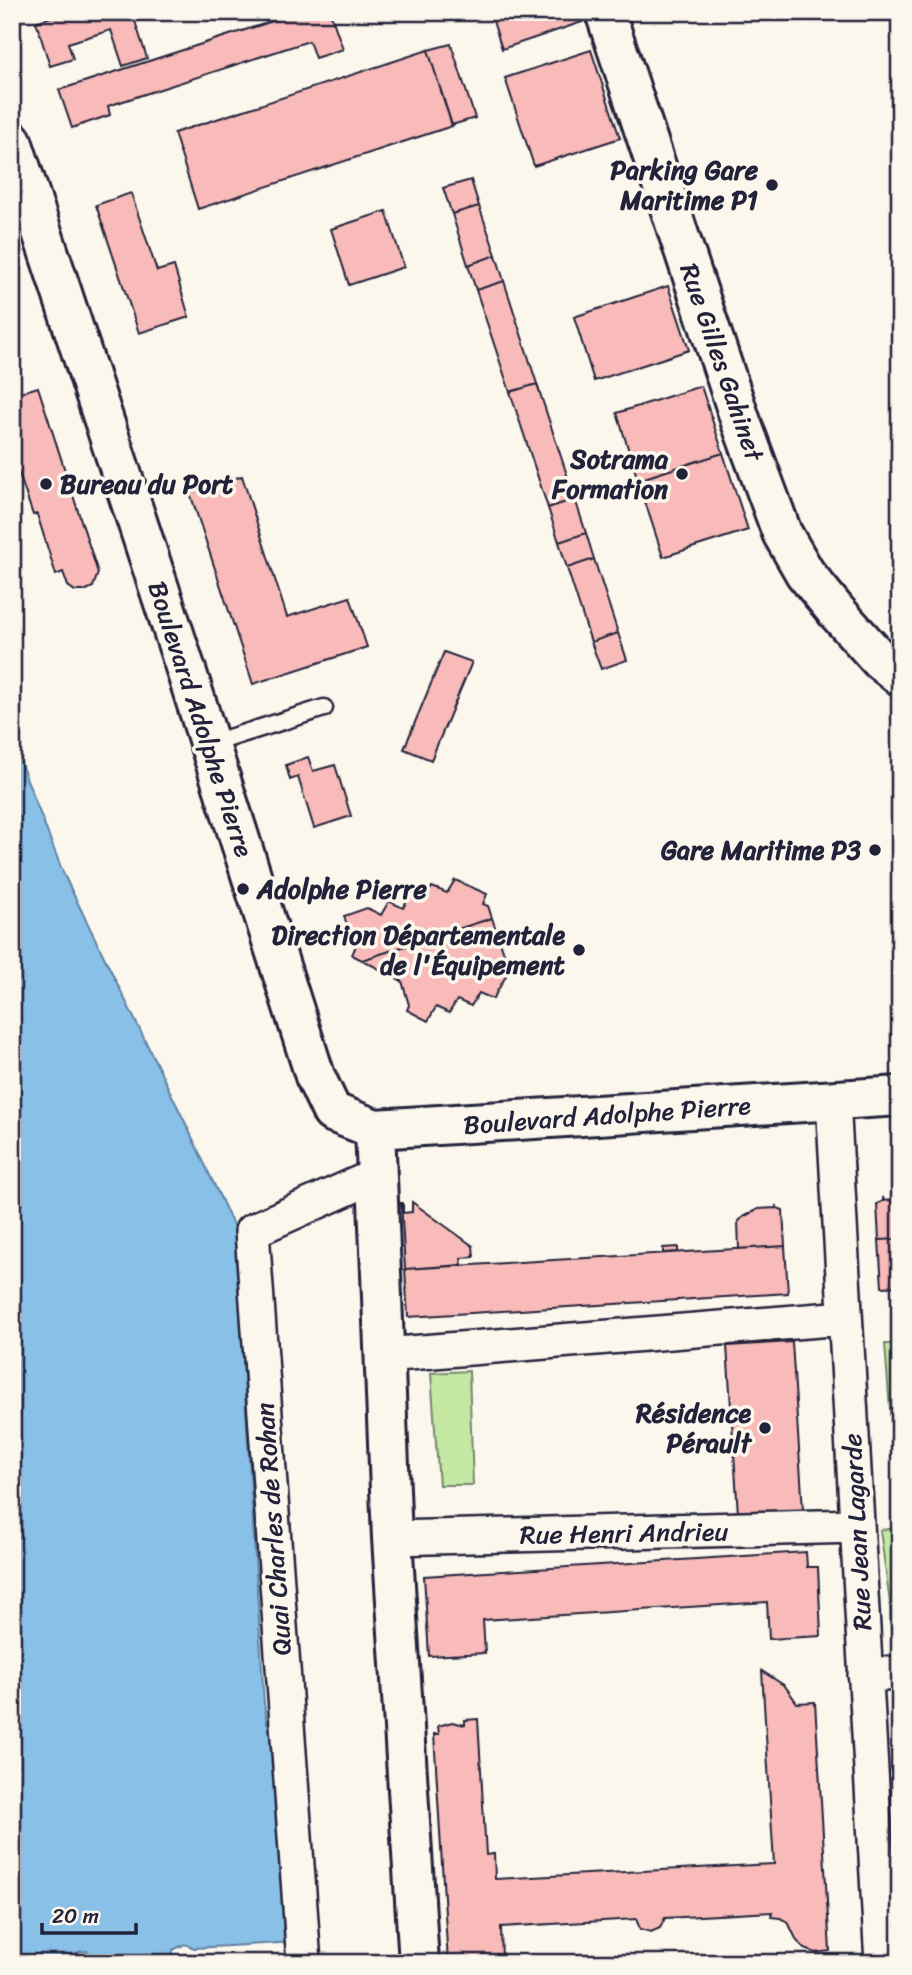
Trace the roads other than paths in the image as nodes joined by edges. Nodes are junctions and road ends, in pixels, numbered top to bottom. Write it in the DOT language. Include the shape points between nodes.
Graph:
graph roads {
  1 [pos="605,12"];
  2 [pos="12,141"];
  3 [pos="900,676"];
  4 [pos="324,708"];
  5 [pos="210,744"];
  6 [pos="900,1096"];
  7 [pos="832,1100"];
  8 [pos="375,1129"];
  9 [pos="377,1175"];
  10 [pos="845,1318"];
  11 [pos="384,1355"];
  12 [pos="857,1527"];
  13 [pos="392,1538"];
  14 [pos="900,1673"];
  15 [pos="865,1675"];
  16 [pos="304,1963"];
  17 [pos="419,1963"];
  18 [pos="881,1963"];
  1 -- 3 [label="street, Rue Gilles Gahinet" via="782,533 805,573 836,611"];
  2 -- 5 [label="street, Boulevard Adolphe Pierre"];
  4 -- 5 [label="lane"];
  5 -- 8 [label="street, Boulevard Adolphe Pierre" via="315,1076 332,1112"];
  6 -- 7 [label="street, Boulevard Adolphe Pierre"];
  7 -- 8 [label="street, Boulevard Adolphe Pierre"];
  7 -- 10 [label="street, Rue Jean Lagarde"];
  8 -- 9 [label="street"];
  9 -- 11 [label="street"];
  9 -- 16 [label="street, Quai Charles de Rohan" via="252,1231"];
  10 -- 11 [label="street"];
  10 -- 12 [label="street, Rue Jean Lagarde"];
  11 -- 13 [label="street"];
  12 -- 13 [label="street, Rue Henri Andrieu"];
  12 -- 15 [label="street, Rue Jean Lagarde"];
  13 -- 17 [label="street"];
  14 -- 15 [label="street"];
  15 -- 18 [label="street, Rue Jean Lagarde"];
}
